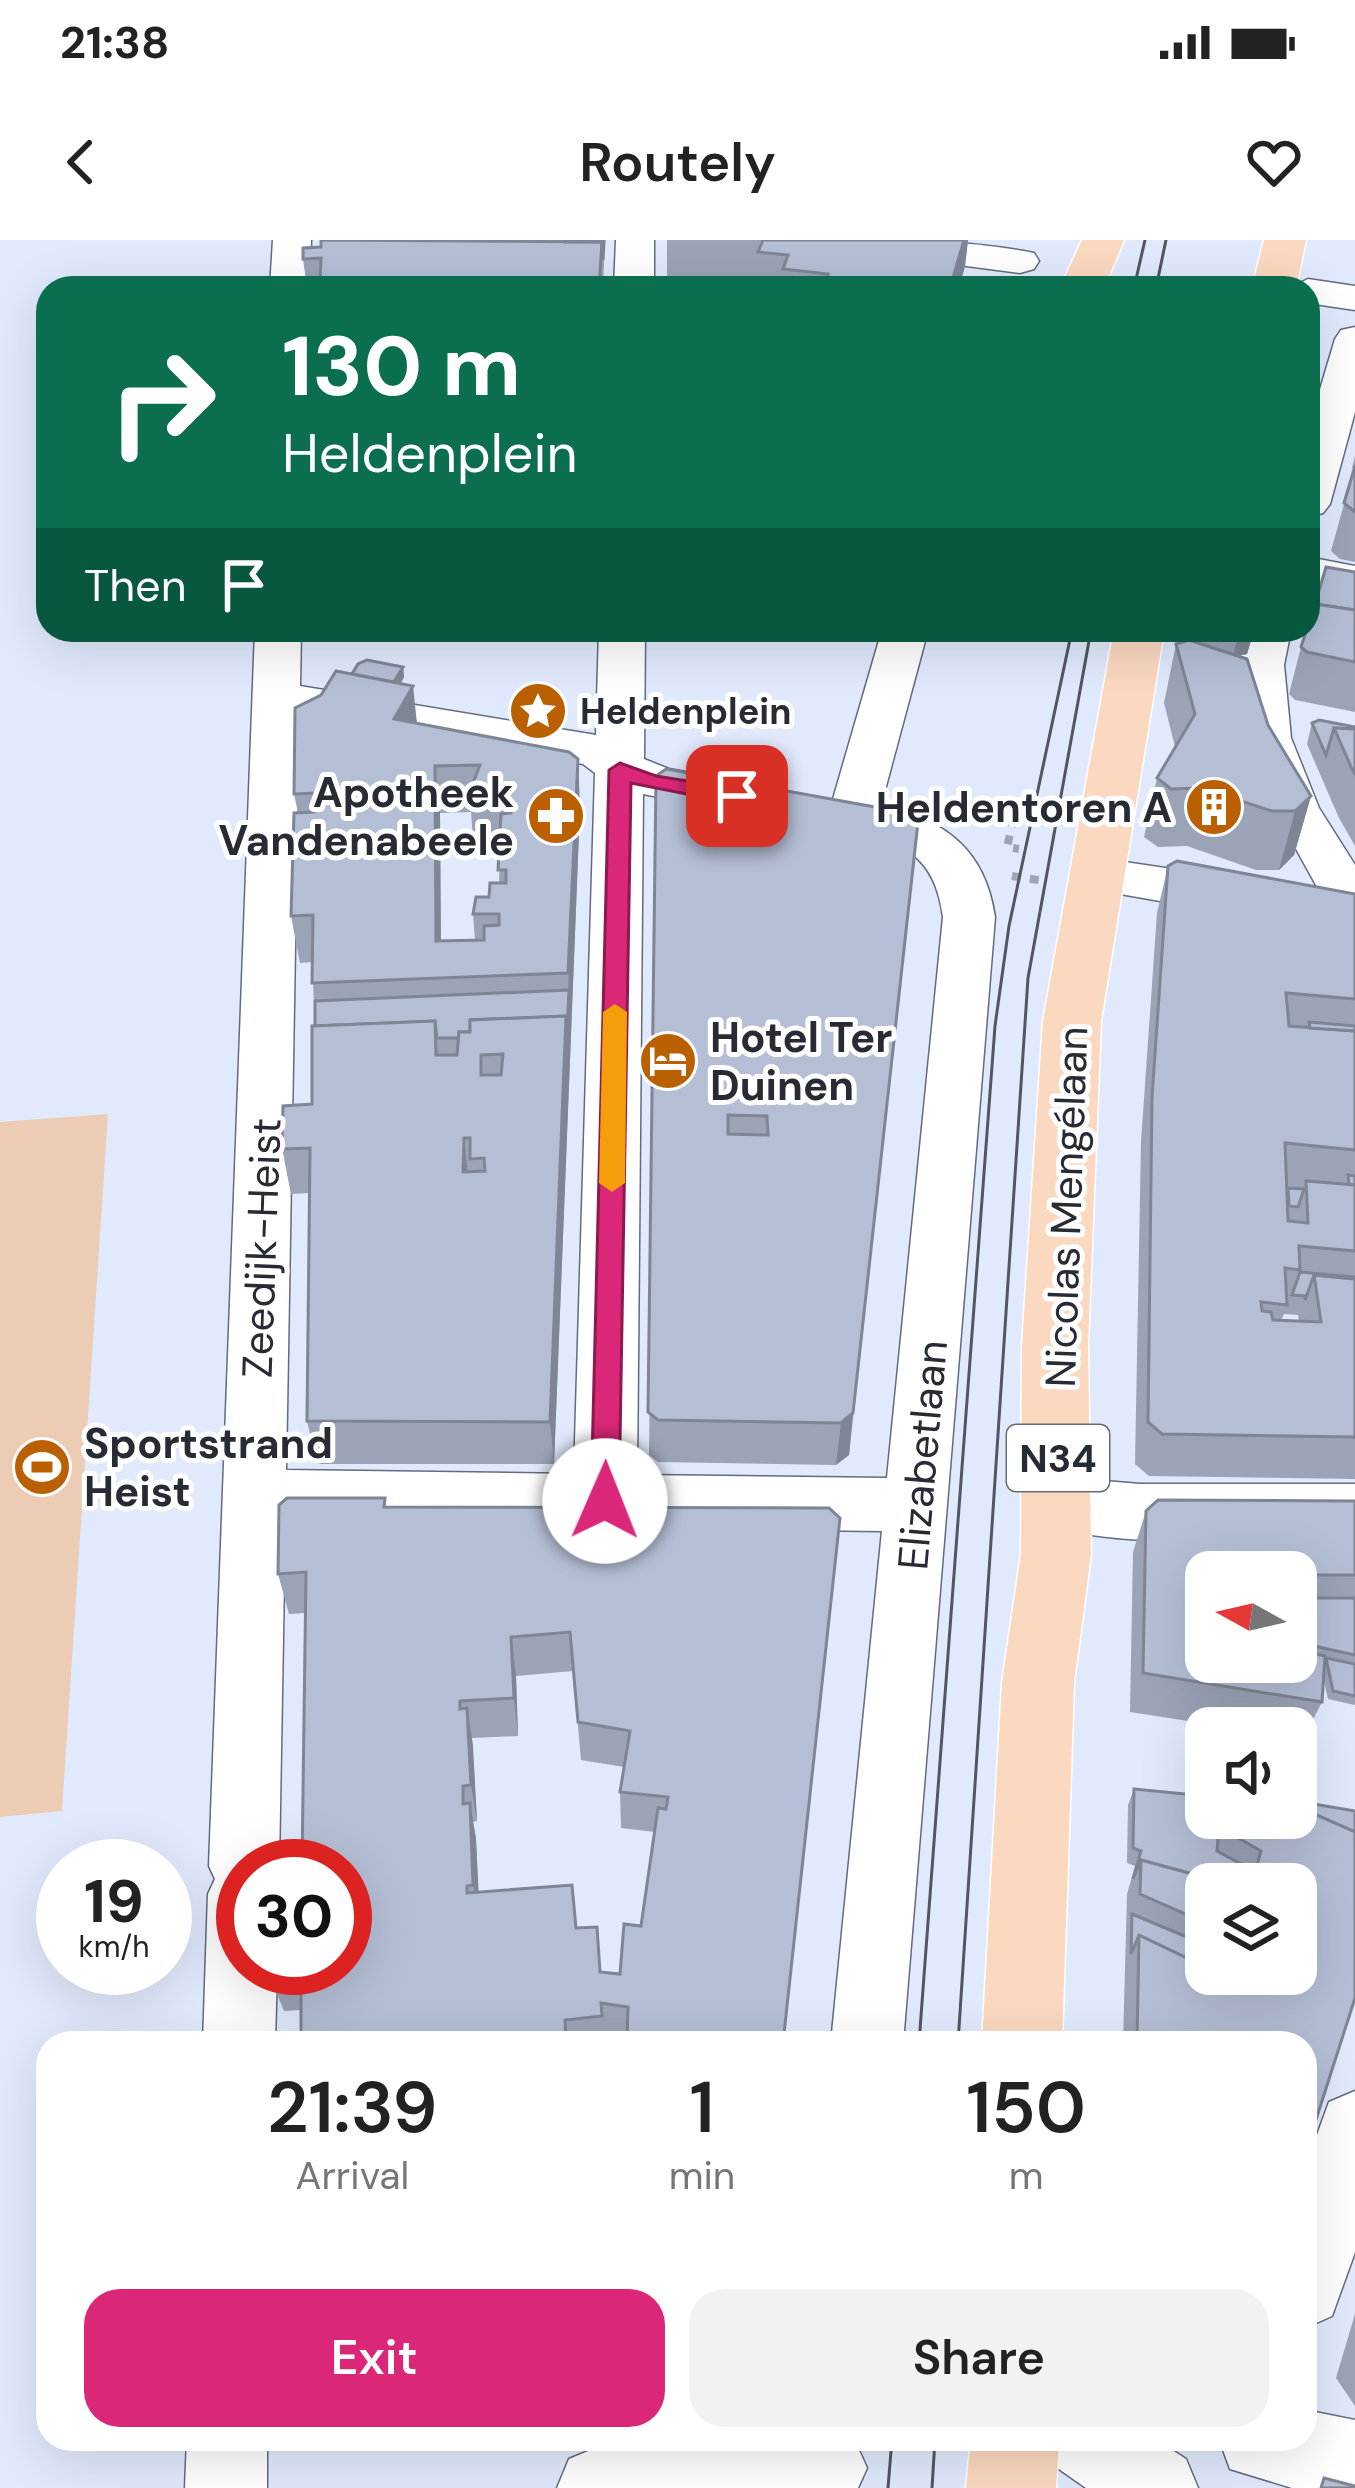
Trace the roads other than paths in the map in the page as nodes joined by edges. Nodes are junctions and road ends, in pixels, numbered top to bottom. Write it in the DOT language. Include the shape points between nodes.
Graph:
graph roads {
  1 [pos="292,240"];
  2 [pos="635,240"];
  3 [pos="859,240"];
  4 [pos="1105,240"];
  5 [pos="1285,240"];
  6 [pos="1022,263"];
  7 [pos="290,276"];
  8 [pos="634,276"];
  9 [pos="1088,276"];
  10 [pos="1110,276"];
  11 [pos="1277,276"];
  12 [pos="1320,293"];
  13 [pos="1355,298"];
  14 [pos="1355,339"];
  15 [pos="1327,485"];
  16 [pos="1320,573"];
  17 [pos="1355,580"];
  18 [pos="278,642"];
  19 [pos="622,642"];
  20 [pos="901,642"];
  21 [pos="1137,642"];
  22 [pos="1265,642"];
  23 [pos="276,699"];
  24 [pos="1261,715"];
  25 [pos="1310,723"];
  26 [pos="620,770"];
  27 [pos="853,815"];
  28 [pos="1097,874"];
  29 [pos="1327,907"];
  30 [pos="254,1496"];
  31 [pos="605,1501"];
  32 [pos="1057,1503"];
  33 [pos="918,1505"];
  34 [pos="1355,1511"];
  35 [pos="245,1839"];
  36 [pos="240,1995"];
  37 [pos="239,2031"];
  38 [pos="868,2031"];
  39 [pos="1022,2031"];
  40 [pos="1355,2128"];
  41 [pos="1317,2250"];
  42 [pos="227,2451"];
  43 [pos="1014,2451"];
  44 [pos="1102,2451"];
  45 [pos="1254,2456"];
  46 [pos="1355,2460"];
  47 [pos="826,2465"];
  48 [pos="226,2488"];
  49 [pos="598,2488"];
  50 [pos="1011,2488"];
  51 [pos="1157,2488"];
  1 -- 7 [label="street"];
  2 -- 8 [label="street"];
  3 -- 6 [label="street"];
  4 -- 9 [label="main road"];
  4 -- 10 [label="main road"];
  5 -- 11 [label="main road"];
  12 -- 13 [label="street"];
  14 -- 15 [label="street"];
  16 -- 17 [label="street"];
  18 -- 23 [label="street, Zeedijk-Heist"];
  19 -- 26 [label="street"];
  20 -- 27 [label="street"];
  21 -- 28 [label="main road, N34"];
  22 -- 24 [label="street" via="1257,675"];
  23 -- 26 [label="street" via="598,751"];
  23 -- 30 [label="street, Zeedijk-Heist"];
  24 -- 25 [label="street"];
  24 -- 29 [label="street"];
  26 -- 27 [label="street" via="652,783"];
  26 -- 31 [label="street"];
  27 -- 33 [label="street, Elizabetlaan" via="926,837 961,868 970,916"];
  28 -- 29 [label="street"];
  28 -- 32 [label="main road, Nicolas Mengélaan / N34" via="1066,1084"];
  30 -- 31 [label="street"];
  30 -- 35 [label="street, Zeedijk-Heist"];
  31 -- 33 [label="street"];
  32 -- 34 [label="street"];
  32 -- 39 [label="main road, Nicolas Mengélaan / N34" via="1037,1683"];
  33 -- 38 [label="street, Elizabetlaan"];
  36 -- 37 [label="street"];
  40 -- 41 [label="street"];
  42 -- 48 [label="street"];
  43 -- 50 [label="main road"];
  44 -- 51 [label="street"];
  45 -- 46 [label="street"];
  47 -- 49 [label="street"];
}
